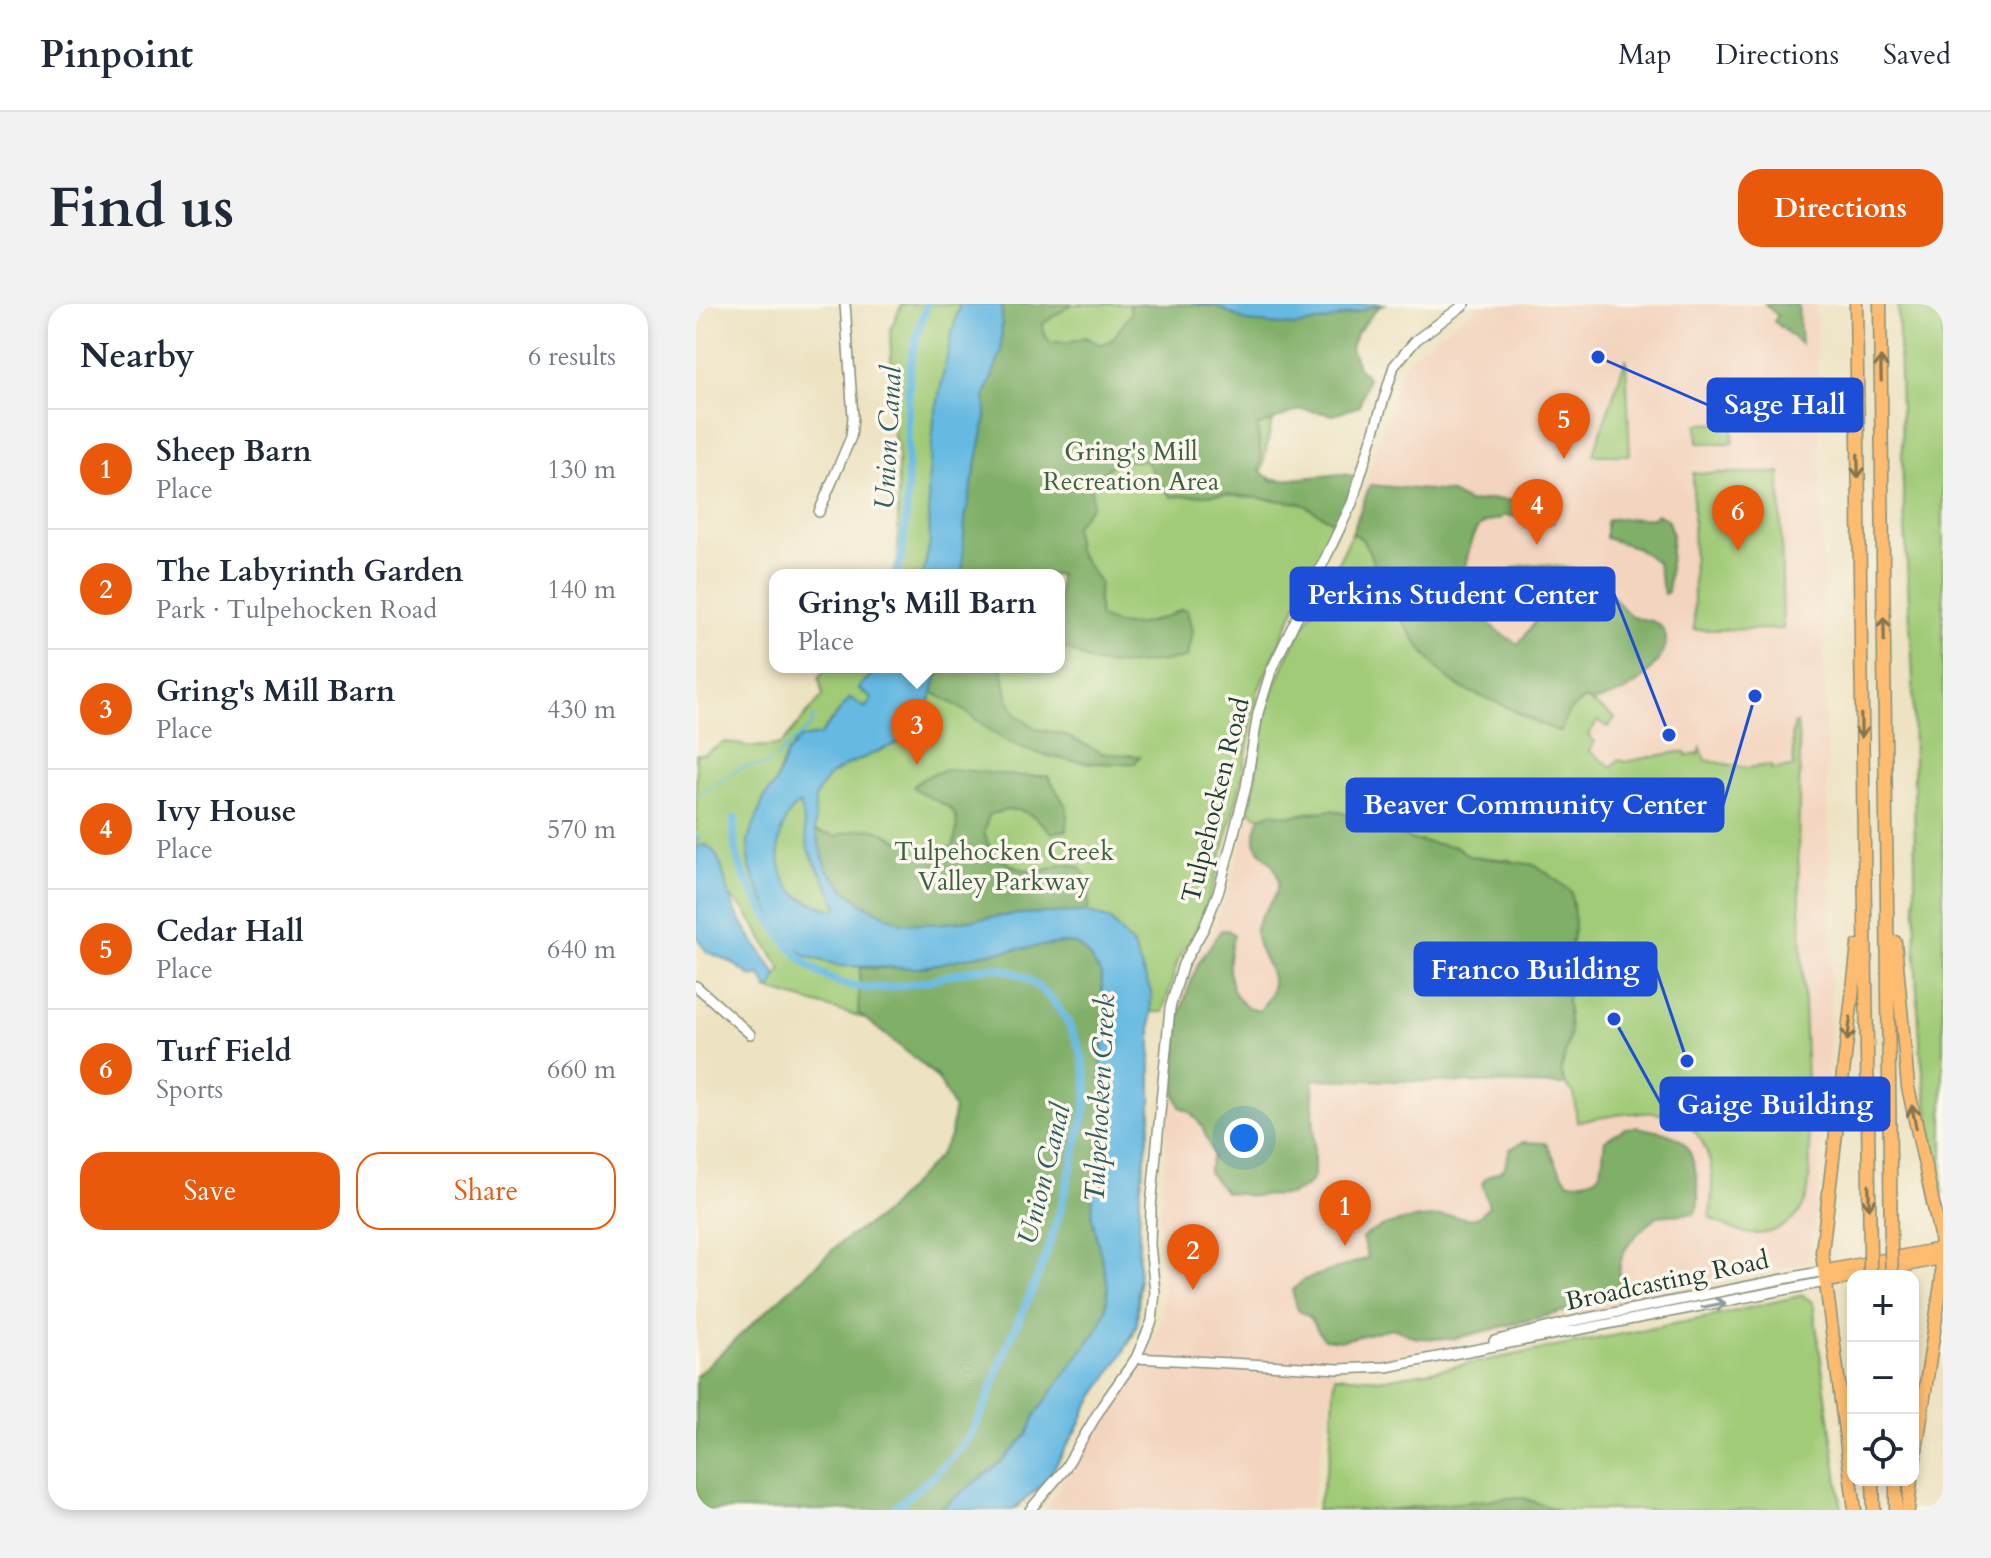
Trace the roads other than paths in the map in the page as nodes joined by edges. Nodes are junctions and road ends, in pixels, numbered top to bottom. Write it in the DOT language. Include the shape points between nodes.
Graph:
graph roads {
  1 [pos="845,304"];
  2 [pos="1465,304"];
  3 [pos="1856,304"];
  4 [pos="1880,304"];
  5 [pos="819,512"];
  6 [pos="1886,819"];
  7 [pos="1863,867"];
  8 [pos="696,986"];
  9 [pos="750,1034"];
  10 [pos="1929,1187"];
  11 [pos="1943,1211"];
  12 [pos="1942,1253"];
  13 [pos="1870,1270"];
  14 [pos="1878,1270"];
  15 [pos="1892,1270"];
  16 [pos="1847,1276"];
  17 [pos="1824,1277"];
  18 [pos="1136,1358"];
  19 [pos="1919,1430"];
  20 [pos="1873,1486"];
  21 [pos="1896,1486"];
  22 [pos="1910,1486"];
  23 [pos="1030,1510"];
  24 [pos="1855,1510"];
  25 [pos="1874,1510"];
  26 [pos="1896,1510"];
  27 [pos="1908,1510"];
  1 -- 5 [label="street" via="851,437"];
  2 -- 18 [label="street, Tulpehocken Road" via="1416,340 1394,366 1352,503 1263,693 1219,890 1172,996 1151,1207 1154,1307"];
  3 -- 7 [label="highway, one-way"];
  6 -- 4 [label="highway, one-way"];
  10 -- 6 [label="highway, one-way" via="1906,1063"];
  6 -- 15 [label="highway, bridge"];
  7 -- 13 [label="highway, one-way, bridge"];
  7 -- 17 [label="highway, one-way" via="1854,992 1822,1252"];
  8 -- 9 [label="street"];
  10 -- 11 [label="highway"];
  10 -- 12 [label="highway"];
  12 -- 14 [label="main road, Broadcasting Road"];
  12 -- 17 [label="main road, Broadcasting Road"];
  12 -- 19 [label="highway"];
  16 -- 17 [label="main road, Broadcasting Road"];
  17 -- 18 [label="street, Broadcasting Road" via="1578,1320 1402,1364 1339,1369"];
  17 -- 24 [label="highway"];
  18 -- 23 [label="street, Tulpehocken Road" via="1064,1470"];
  20 -- 25 [label="highway"];
  21 -- 26 [label="highway"];
  22 -- 27 [label="highway"];
}
